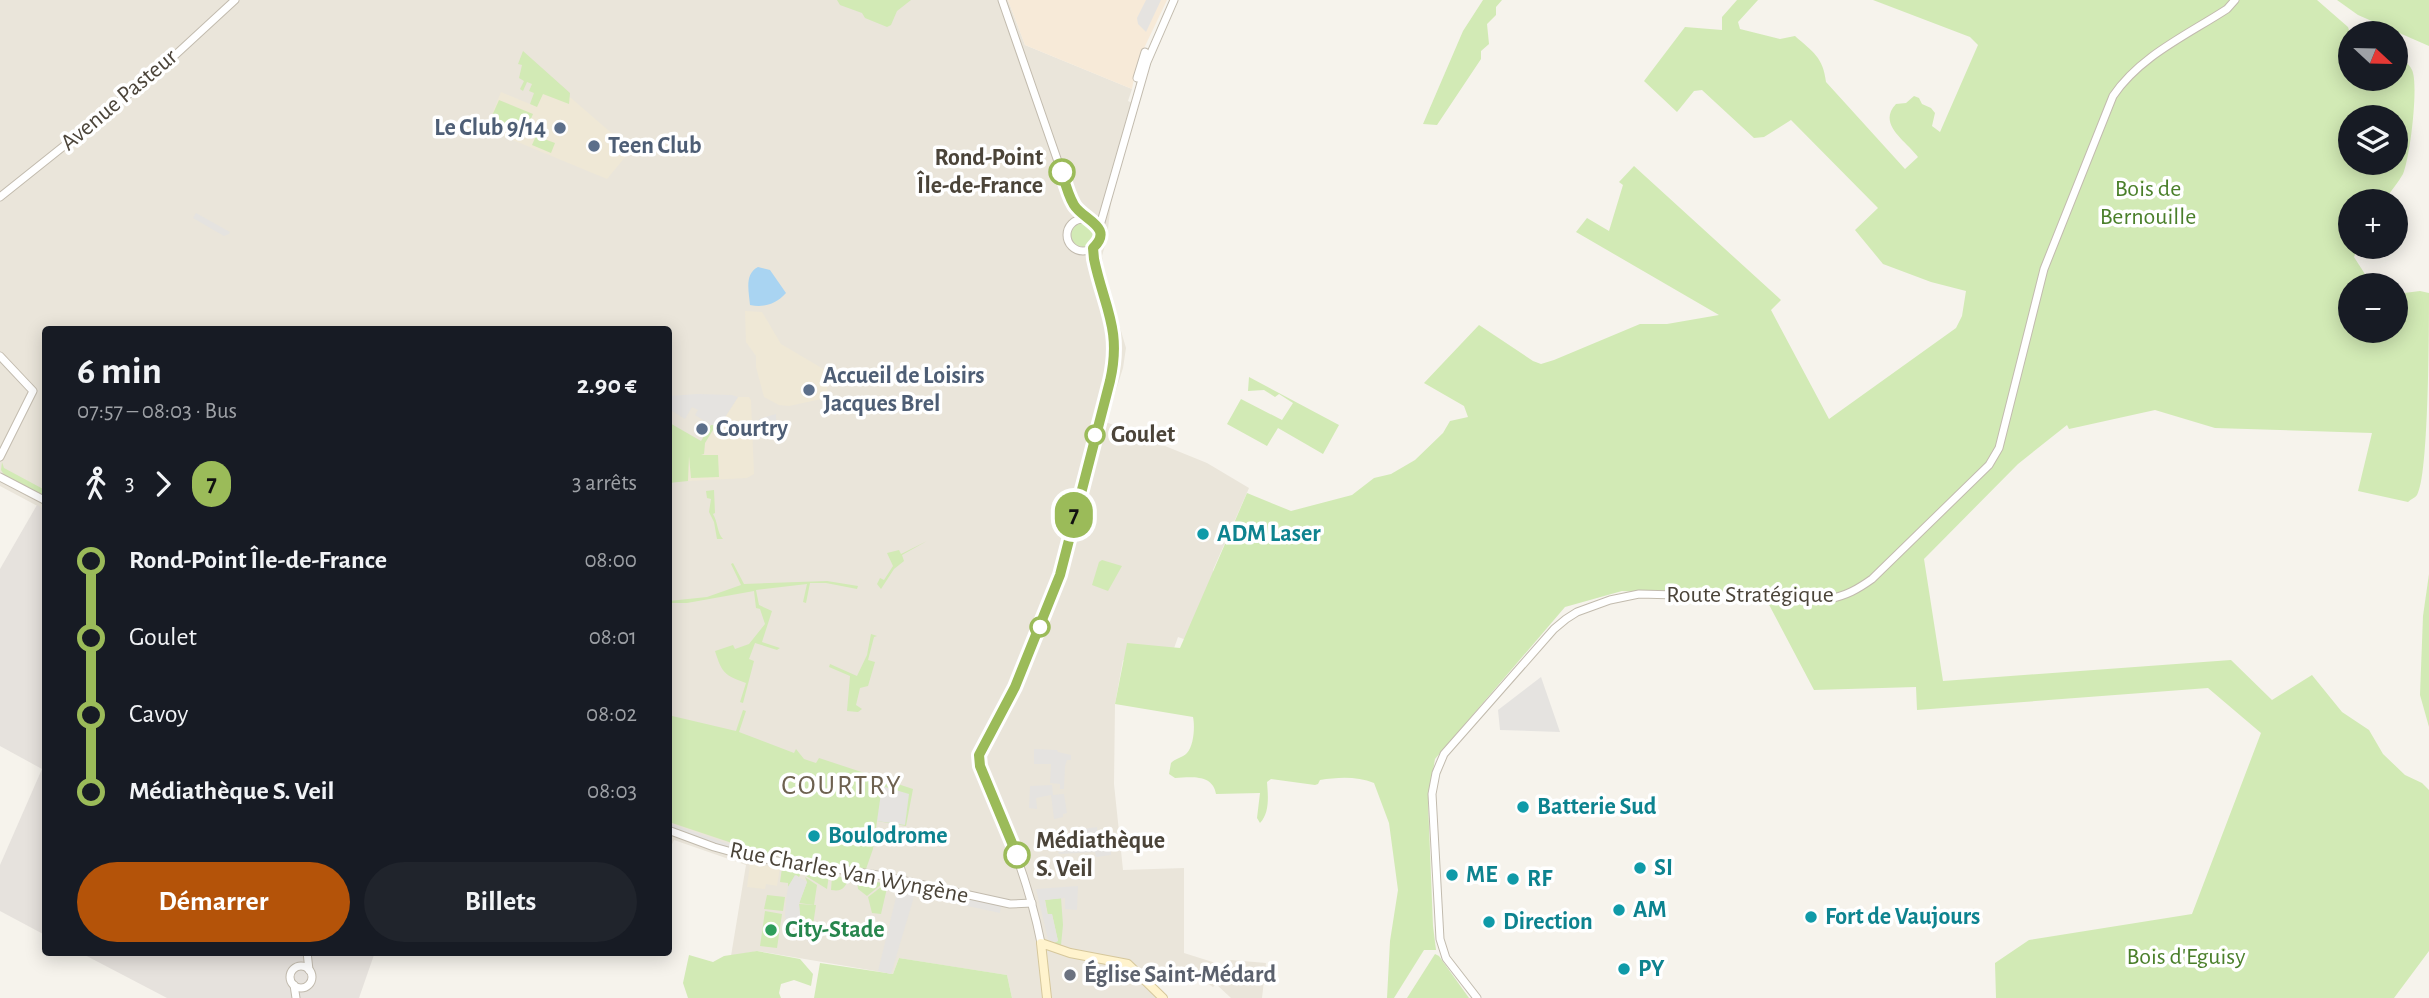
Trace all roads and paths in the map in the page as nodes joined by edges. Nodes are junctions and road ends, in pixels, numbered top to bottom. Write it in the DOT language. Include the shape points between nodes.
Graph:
graph roads {
  1 [pos="235,0"];
  2 [pos="1002,0"];
  3 [pos="1172,0"];
  4 [pos="2235,0"];
  5 [pos="0,197"];
  6 [pos="1072,202"];
  7 [pos="1105,203"];
  8 [pos="1086,218"];
  9 [pos="1072,223"];
  10 [pos="1099,229"];
  11 [pos="1093,248"];
  12 [pos="1079,251"];
  13 [pos="1098,278"];
  14 [pos="0,356"];
  15 [pos="0,457"];
  16 [pos="0,477"];
  17 [pos="42,500"];
  18 [pos="672,831"];
  19 [pos="1032,903"];
  20 [pos="1041,943"];
  21 [pos="1070,953"];
  22 [pos="1044,955"];
  23 [pos="304,956"];
  24 [pos="307,956"];
  25 [pos="297,967"];
  26 [pos="309,970"];
  27 [pos="294,985"];
  28 [pos="307,986"];
  29 [pos="296,998"];
  30 [pos="303,998"];
  31 [pos="1047,998"];
  32 [pos="1163,998"];
  33 [pos="1477,998"];
  1 -- 5 [label="street, Avenue Pasteur" via="159,70"];
  2 -- 6 [label="street"];
  3 -- 7 [label="street" via="1145,53"];
  4 -- 33 [label="street, Route Stratégique" via="2143,62 2113,96 2044,269 1998,448 1989,465 1872,579 1841,597 1810,600 1639,594 1590,606 1554,629 1450,746 1436,773 1432,794 1440,939 1446,958"];
  6 -- 8 [label="street"];
  6 -- 9 [label="street"];
  7 -- 8 [label="street"];
  7 -- 10 [label="street"];
  8 -- 9 [label="street"];
  8 -- 10 [label="street"];
  9 -- 12 [label="street" via="1068,241"];
  10 -- 11 [label="street"];
  11 -- 12 [label="street"];
  11 -- 13 [label="street"];
  12 -- 13 [label="street"];
  13 -- 19 [label="street" via="1115,336 1110,381 1060,575 1015,687 979,758"];
  14 -- 15 [label="street" via="33,391"];
  16 -- 17 [label="street"];
  18 -- 19 [label="street, Rue Charles Van Wyngène" via="750,857 878,875 1010,904"];
  19 -- 20 [label="street"];
  20 -- 21 [label="main road"];
  20 -- 22 [label="main road"];
  21 -- 22 [label="main road"];
  21 -- 32 [label="main road" via="1132,967"];
  22 -- 31 [label="main road"];
  23 -- 25 [label="street"];
  24 -- 26 [label="street"];
  25 -- 26 [label="street"];
  25 -- 27 [label="street" via="290,976"];
  26 -- 28 [label="street" via="312,978"];
  27 -- 28 [label="street"];
  27 -- 29 [label="street"];
  28 -- 30 [label="street"];
}
